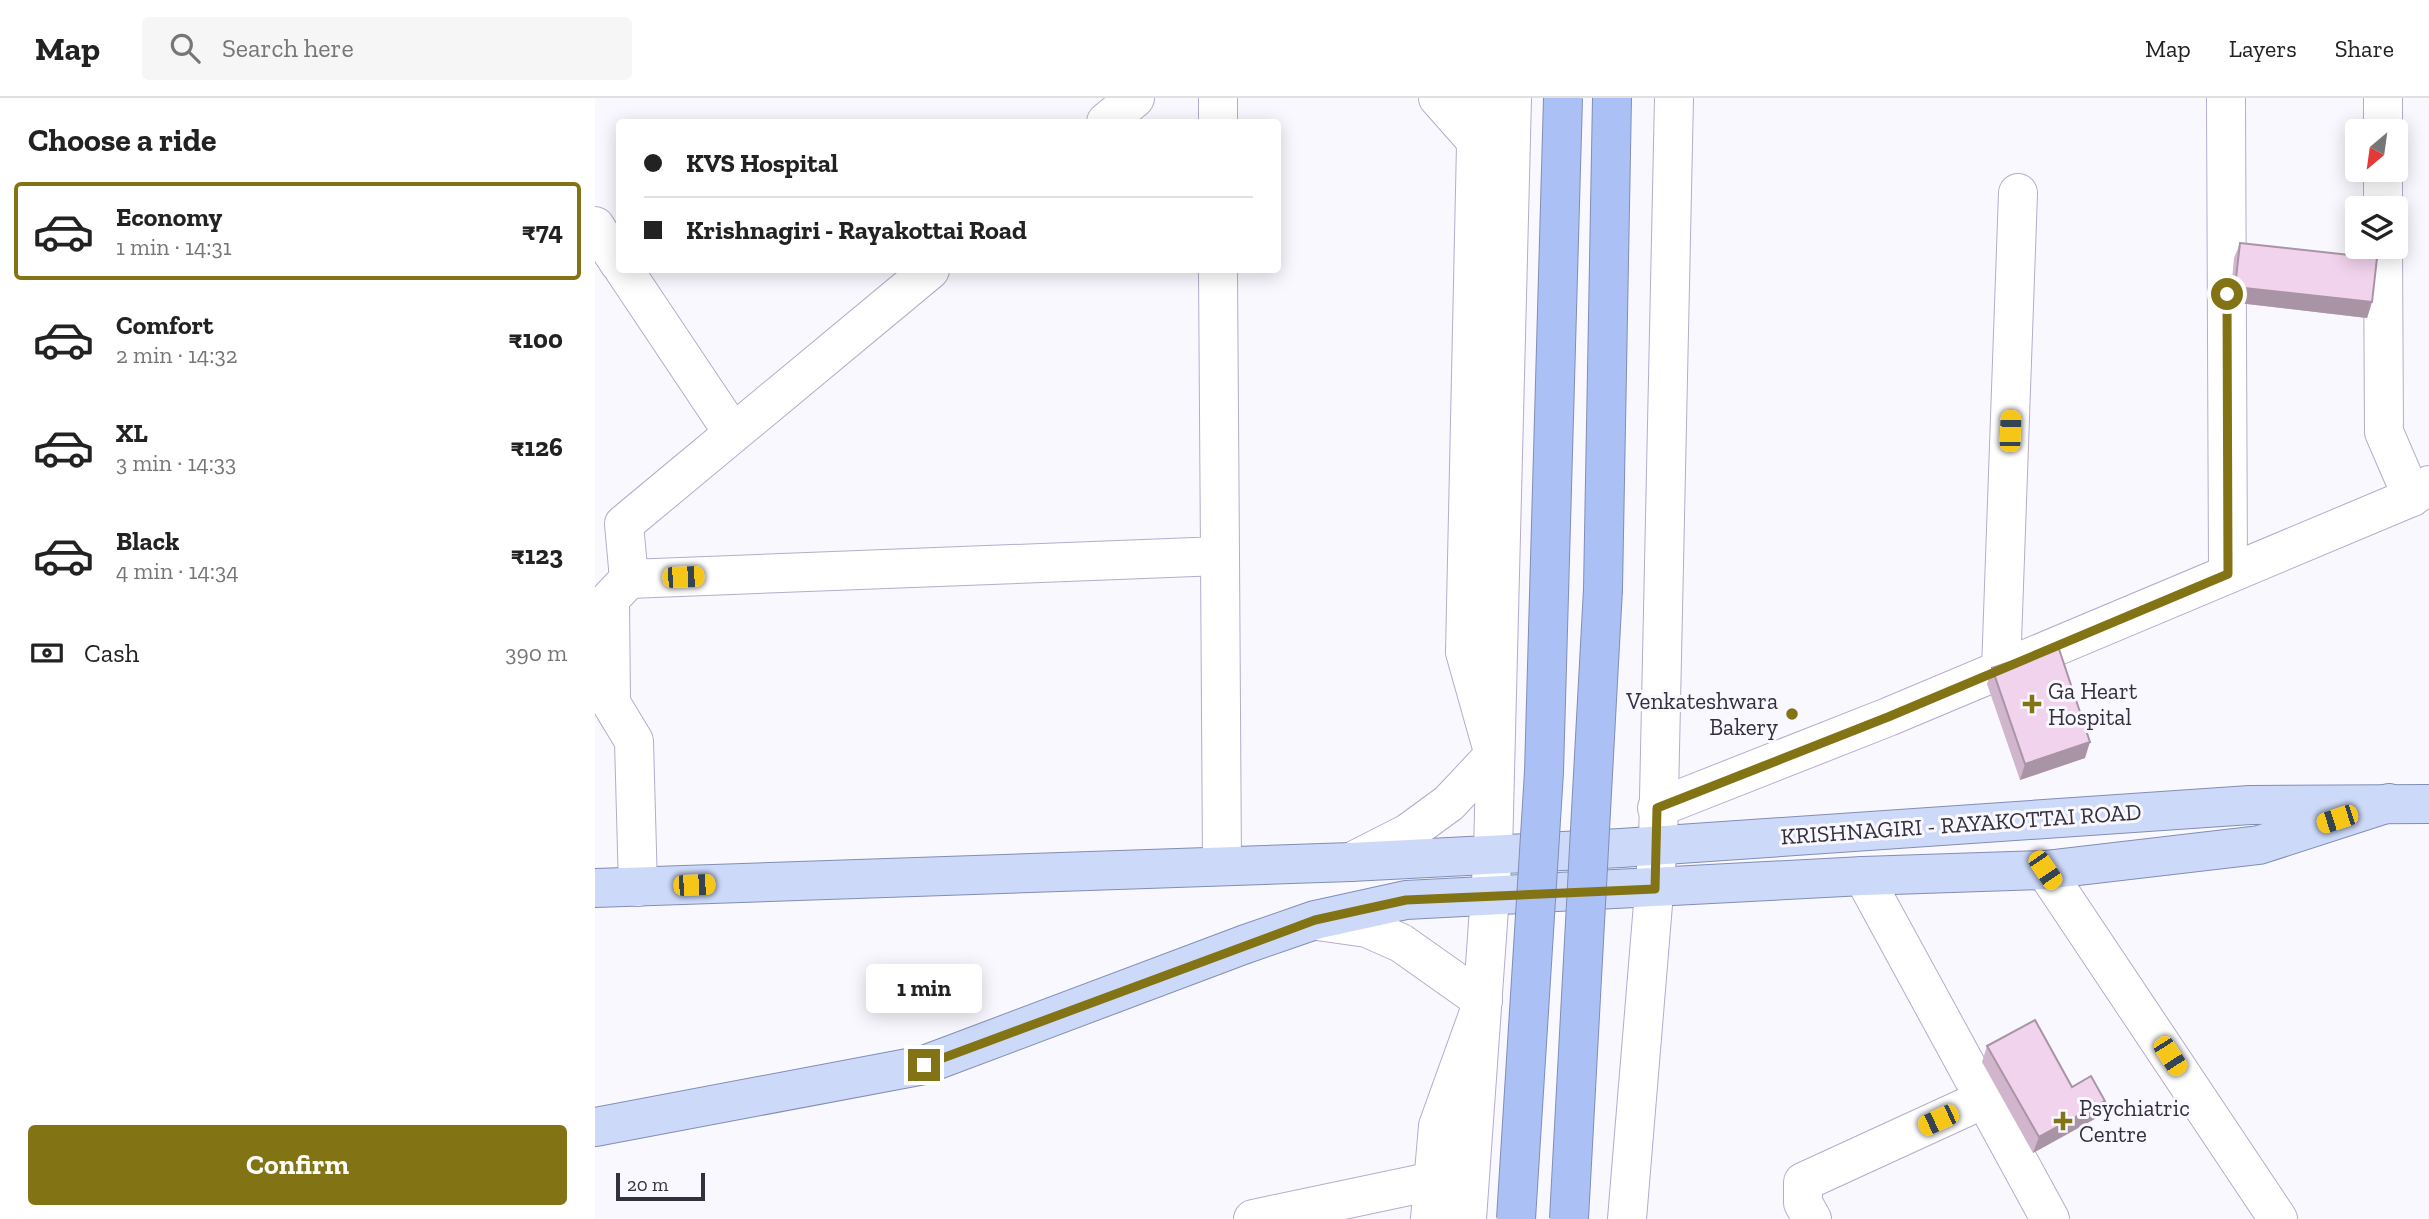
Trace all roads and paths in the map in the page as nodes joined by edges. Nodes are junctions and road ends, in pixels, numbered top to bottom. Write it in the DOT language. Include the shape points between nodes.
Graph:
graph roads {
  1 [pos="1135,98"];
  2 [pos="1217,98"];
  3 [pos="1438,98"];
  4 [pos="1477,98"];
  5 [pos="1512,98"];
  6 [pos="1563,98"];
  7 [pos="1612,98"];
  8 [pos="1674,98"];
  9 [pos="2226,98"];
  10 [pos="2383,98"];
  11 [pos="1110,119"];
  12 [pos="1218,119"];
  13 [pos="2383,119"];
  14 [pos="1476,141"];
  15 [pos="2018,193"];
  16 [pos="595,226"];
  17 [pos="616,258"];
  18 [pos="2383,259"];
  19 [pos="626,273"];
  20 [pos="925,273"];
  21 [pos="1218,273"];
  22 [pos="733,433"];
  23 [pos="2421,491"];
  24 [pos="1220,556"];
  25 [pos="2228,574"];
  26 [pos="629,579"];
  27 [pos="2001,670"];
  28 [pos="1494,755"];
  29 [pos="2389,803"];
  30 [pos="2429,804"];
  31 [pos="1658,826"];
  32 [pos="1493,852"];
  33 [pos="1351,862"];
  34 [pos="1222,866"];
  35 [pos="2045,870"];
  36 [pos="1863,876"];
  37 [pos="638,887"];
  38 [pos="595,888"];
  39 [pos="1655,889"];
  40 [pos="1490,896"];
  41 [pos="1315,920"];
  42 [pos="1483,1001"];
  43 [pos="1984,1099"];
  44 [pos="595,1127"];
  45 [pos="1433,1181"];
  46 [pos="1253,1219"];
  47 [pos="1430,1219"];
  48 [pos="1467,1219"];
  49 [pos="1516,1219"];
  50 [pos="1569,1219"];
  51 [pos="1627,1219"];
  52 [pos="1812,1219"];
  53 [pos="2050,1219"];
  54 [pos="2278,1219"];
  1 -- 11 [label="street"];
  2 -- 12 [label="street"];
  3 -- 14 [label="street"];
  4 -- 14 [label="street"];
  5 -- 28 [label="street"];
  6 -- 49 [label="highway, bridge" via="1544,772"];
  7 -- 50 [label="highway, bridge" via="1603,589"];
  8 -- 31 [label="street"];
  9 -- 25 [label="street"];
  10 -- 13 [label="street"];
  14 -- 28 [label="street" via="1465,652"];
  15 -- 27 [label="street"];
  16 -- 17 [label="street"];
  18 -- 23 [label="street" via="2384,432"];
  19 -- 22 [label="street"];
  20 -- 22 [label="street"];
  21 -- 24 [label="street"];
  22 -- 26 [label="street" via="624,524"];
  23 -- 25 [label="street"];
  24 -- 26 [label="street"];
  24 -- 34 [label="street"];
  25 -- 27 [label="street"];
  26 -- 37 [label="street" via="610,599 611,703 635,741"];
  27 -- 31 [label="street"];
  28 -- 32 [label="street"];
  28 -- 33 [label="street" via="1449,803 1408,833"];
  29 -- 30 [label="main road, KRISHNAGIRI - RAYAKOTTAI ROAD"];
  29 -- 31 [label="main road, KRISHNAGIRI - RAYAKOTTAI ROAD"];
  29 -- 35 [label="main road" via="2259,845"];
  31 -- 32 [label="main road, KRISHNAGIRI - RAYAKOTTAI ROAD"];
  31 -- 39 [label="street"];
  32 -- 33 [label="main road, KRISHNAGIRI - RAYAKOTTAI ROAD"];
  32 -- 40 [label="street"];
  33 -- 34 [label="main road, KRISHNAGIRI - RAYAKOTTAI ROAD"];
  34 -- 37 [label="main road, KRISHNAGIRI - RAYAKOTTAI ROAD"];
  35 -- 36 [label="main road"];
  35 -- 54 [label="street"];
  36 -- 39 [label="main road"];
  36 -- 43 [label="street"];
  37 -- 38 [label="main road, KRISHNAGIRI - RAYAKOTTAI ROAD"];
  39 -- 40 [label="main road"];
  39 -- 51 [label="street"];
  40 -- 41 [label="main road" via="1406,900"];
  40 -- 42 [label="street"];
  41 -- 42 [label="street" via="1367,928 1401,943"];
  41 -- 44 [label="main road" via="924,1065"];
  42 -- 45 [label="street" via="1438,1126"];
  42 -- 48 [label="street"];
  43 -- 52 [label="street" via="1803,1182 1803,1203"];
  43 -- 53 [label="street"];
  45 -- 46 [label="street"];
  45 -- 47 [label="street"];
}
